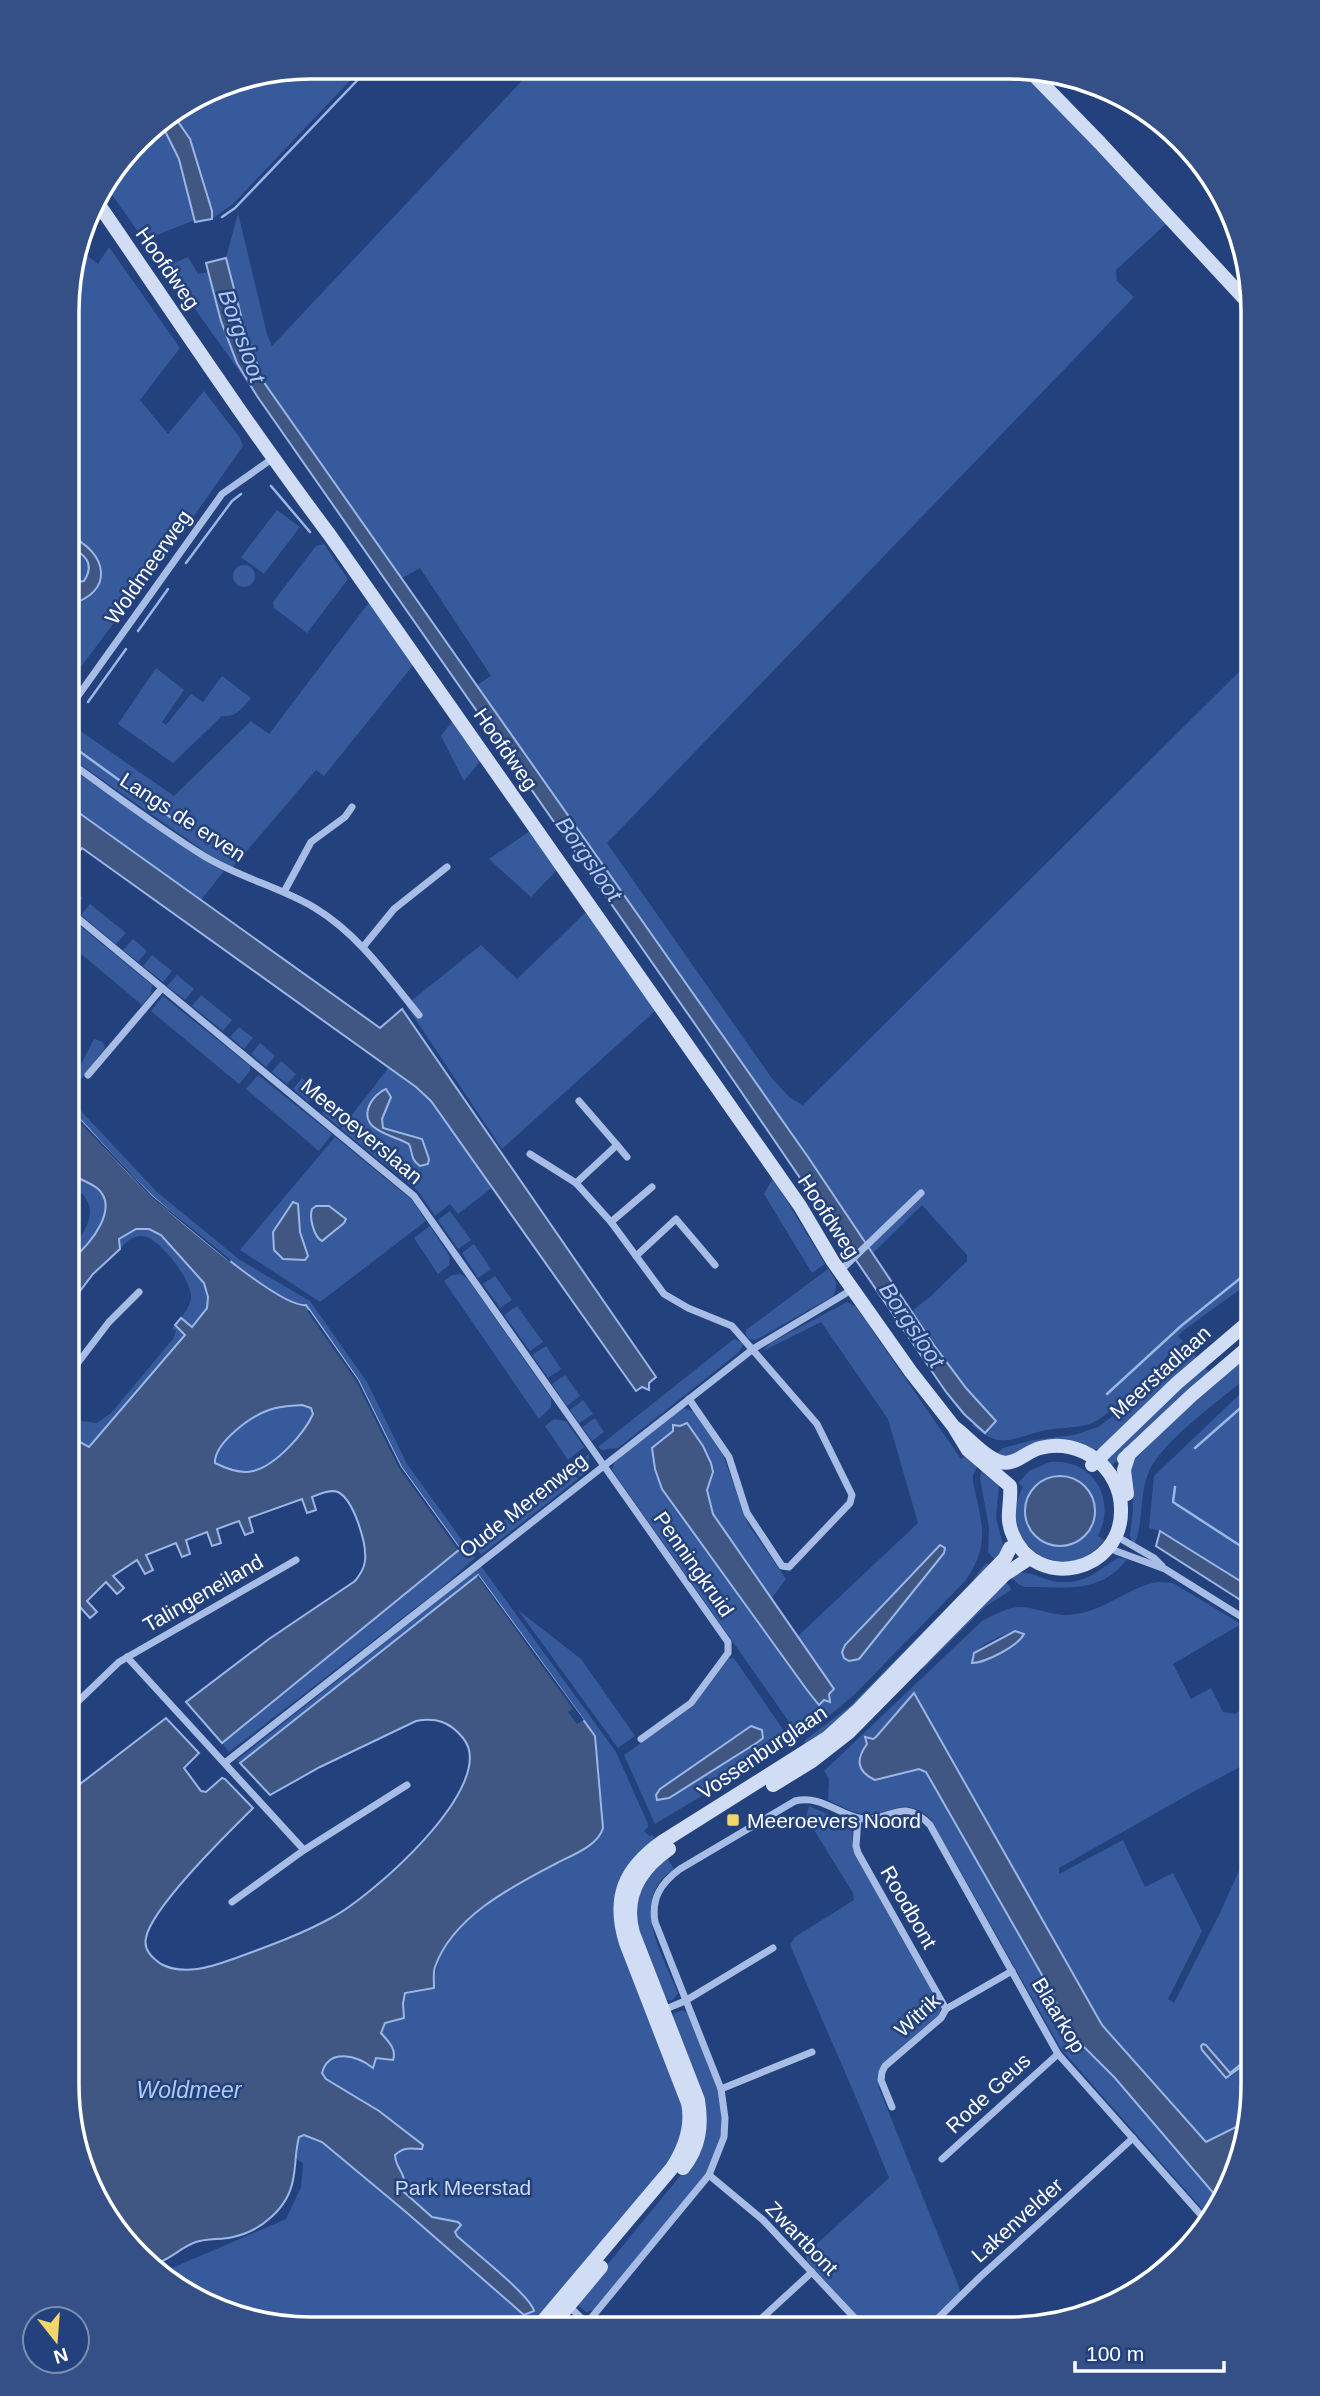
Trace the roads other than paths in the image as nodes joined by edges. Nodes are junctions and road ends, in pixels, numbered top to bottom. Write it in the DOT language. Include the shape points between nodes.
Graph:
graph roads {
  1 [pos="1040,81"];
  2 [pos="102,210"];
  3 [pos="1241,295"];
  4 [pos="272,459"];
  5 [pos="79,695"];
  6 [pos="79,769"];
  7 [pos="352,807"];
  8 [pos="447,867"];
  9 [pos="284,892"];
  10 [pos="79,919"];
  11 [pos="363,947"];
  12 [pos="162,988"];
  13 [pos="419,1015"];
  14 [pos="88,1075"];
  15 [pos="579,1101"];
  16 [pos="617,1145"];
  17 [pos="530,1154"];
  18 [pos="627,1157"];
  19 [pos="576,1182"];
  20 [pos="652,1188"];
  21 [pos="920,1193"];
  22 [pos="611,1222"];
  23 [pos="636,1256"];
  24 [pos="715,1265"];
  25 [pos="840,1271"];
  26 [pos="852,1289"];
  27 [pos="139,1292"];
  28 [pos="1241,1328"];
  29 [pos="753,1349"];
  30 [pos="1241,1353"];
  31 [pos="79,1361"];
  32 [pos="689,1399"];
  33 [pos="954,1427"];
  34 [pos="1095,1462"];
  35 [pos="603,1464"];
  36 [pos="1119,1480"];
  37 [pos="1007,1483"];
  38 [pos="1118,1542"];
  39 [pos="1010,1548"];
  40 [pos="296,1560"];
  41 [pos="1026,1560"];
  42 [pos="1165,1569"];
  43 [pos="1241,1616"];
  44 [pos="127,1657"];
  45 [pos="79,1701"];
  46 [pos="641,1739"];
  47 [pos="226,1762"];
  48 [pos="407,1785"];
  49 [pos="858,1818"];
  50 [pos="304,1850"];
  51 [pos="232,1902"];
  52 [pos="773,1948"];
  53 [pos="1012,1971"];
  54 [pos="685,2001"];
  55 [pos="946,2009"];
  56 [pos="659,2012"];
  57 [pos="812,2052"];
  58 [pos="1058,2054"];
  59 [pos="721,2089"];
  60 [pos="892,2107"];
  61 [pos="1133,2138"];
  62 [pos="942,2159"];
  63 [pos="709,2175"];
  64 [pos="1201,2214"];
  65 [pos="812,2272"];
  66 [pos="565,2303"];
  67 [pos="549,2317"];
  68 [pos="557,2317"];
  69 [pos="578,2317"];
  70 [pos="595,2317"];
  71 [pos="763,2317"];
  72 [pos="854,2317"];
  73 [pos="939,2317"];
  1 -- 3 [label="main road"];
  2 -- 4 [label="main road, Hoofdweg"];
  4 -- 5 [label="street, Woldmeerweg" via="222,494"];
  4 -- 25 [label="main road, Hoofdweg" via="800,1206"];
  6 -- 9 [label="street, Langs de erven" via="202,855 235,874"];
  7 -- 9 [label="street" via="311,842"];
  8 -- 11 [label="street" via="394,909"];
  9 -- 11 [label="street, Langs de erven" via="315,908"];
  10 -- 12 [label="street, Meeroeverslaan"];
  11 -- 13 [label="street, Langs de erven"];
  12 -- 14 [label="street"];
  12 -- 35 [label="street, Meeroeverslaan" via="414,1196"];
  15 -- 16 [label="street"];
  16 -- 18 [label="street"];
  16 -- 19 [label="street"];
  17 -- 19 [label="street"];
  19 -- 22 [label="street"];
  20 -- 22 [label="street"];
  21 -- 25 [label="street"];
  22 -- 23 [label="street"];
  23 -- 24 [label="street" via="677,1219"];
  23 -- 29 [label="street" via="664,1294 732,1326"];
  25 -- 26 [label="main road, Hoofdweg"];
  26 -- 29 [label="street, Oude Merenweg"];
  26 -- 33 [label="main road, Hoofdweg"];
  27 -- 31 [label="street"];
  28 -- 34 [label="main road, Meerstadlaan" via="1177,1382"];
  29 -- 32 [label="street, Oude Merenweg"];
  29 -- 32 [label="street" via="817,1424 852,1494 850,1503 789,1567 782,1566 758,1532 729,1457"];
  30 -- 36 [label="main road, Meerstadlaan" via="1129,1454"];
  32 -- 35 [label="street, Oude Merenweg"];
  33 -- 34 [label="main road, Hoofdweg" via="1000,1462 1051,1446 1074,1448"];
  33 -- 37 [label="main road, Hoofdweg" via="968,1450"];
  34 -- 36 [label="main road"];
  34 -- 37 [label="main road" via="1066,1453 1045,1454 1025,1462"];
  34 -- 38 [label="main road" via="1111,1494 1110,1530"];
  35 -- 46 [label="street, Penningkruid" via="729,1648 691,1703"];
  35 -- 47 [label="street, Oude Merenweg"];
  36 -- 38 [label="main road, Meerstadlaan" via="1129,1506"];
  37 -- 39 [label="main road" via="1001,1516"];
  37 -- 41 [label="main road" via="1011,1489 1010,1524"];
  38 -- 41 [label="main road" via="1096,1569 1071,1577 1045,1574"];
  38 -- 42 [label="street"];
  38 -- 42 [label="street" via="1154,1558"];
  39 -- 41 [label="main road"];
  39 -- 56 [label="main road, Vossenburglaan" via="965,1601 827,1738 662,1842 636,1864 621,1897 621,1924"];
  40 -- 44 [label="street, Talingeneiland"];
  41 -- 56 [label="main road, Vossenburglaan" via="1004,1575 842,1739 667,1850 645,1870 631,1899 629,1916"];
  42 -- 43 [label="street"];
  44 -- 45 [label="street, Talingeneiland"];
  44 -- 47 [label="street, Talingeneiland"];
  47 -- 50 [label="street, Talingeneiland"];
  48 -- 50 [label="street"];
  49 -- 53 [label="street, Blaarkop" via="904,1810 920,1814"];
  49 -- 54 [label="street" via="807,1798 795,1801 680,1869 663,1884 654,1905 655,1922"];
  49 -- 55 [label="street, Roodbont" via="858,1853"];
  50 -- 51 [label="street"];
  52 -- 54 [label="street"];
  53 -- 55 [label="street, Witrik"];
  53 -- 58 [label="street, Blaarkop"];
  54 -- 56 [label="street"];
  54 -- 59 [label="street"];
  55 -- 60 [label="street, Witrik" via="885,2066 881,2080"];
  56 -- 66 [label="main road, Vossenburglaan" via="688,2103 687,2138 672,2168"];
  57 -- 59 [label="street"];
  58 -- 61 [label="street, Blaarkop"];
  58 -- 62 [label="street, Rode Geus"];
  59 -- 63 [label="street" via="724,2137"];
  61 -- 64 [label="street, Blaarkop"];
  61 -- 73 [label="street, Lakenvelder"];
  63 -- 65 [label="street, Zwartbont" via="763,2220"];
  63 -- 70 [label="street"];
  65 -- 71 [label="street"];
  65 -- 72 [label="street, Zwartbont"];
  66 -- 67 [label="main road, Vossenburglaan"];
  66 -- 68 [label="main road, Vossenburglaan"];
  66 -- 69 [label="street"];
}
